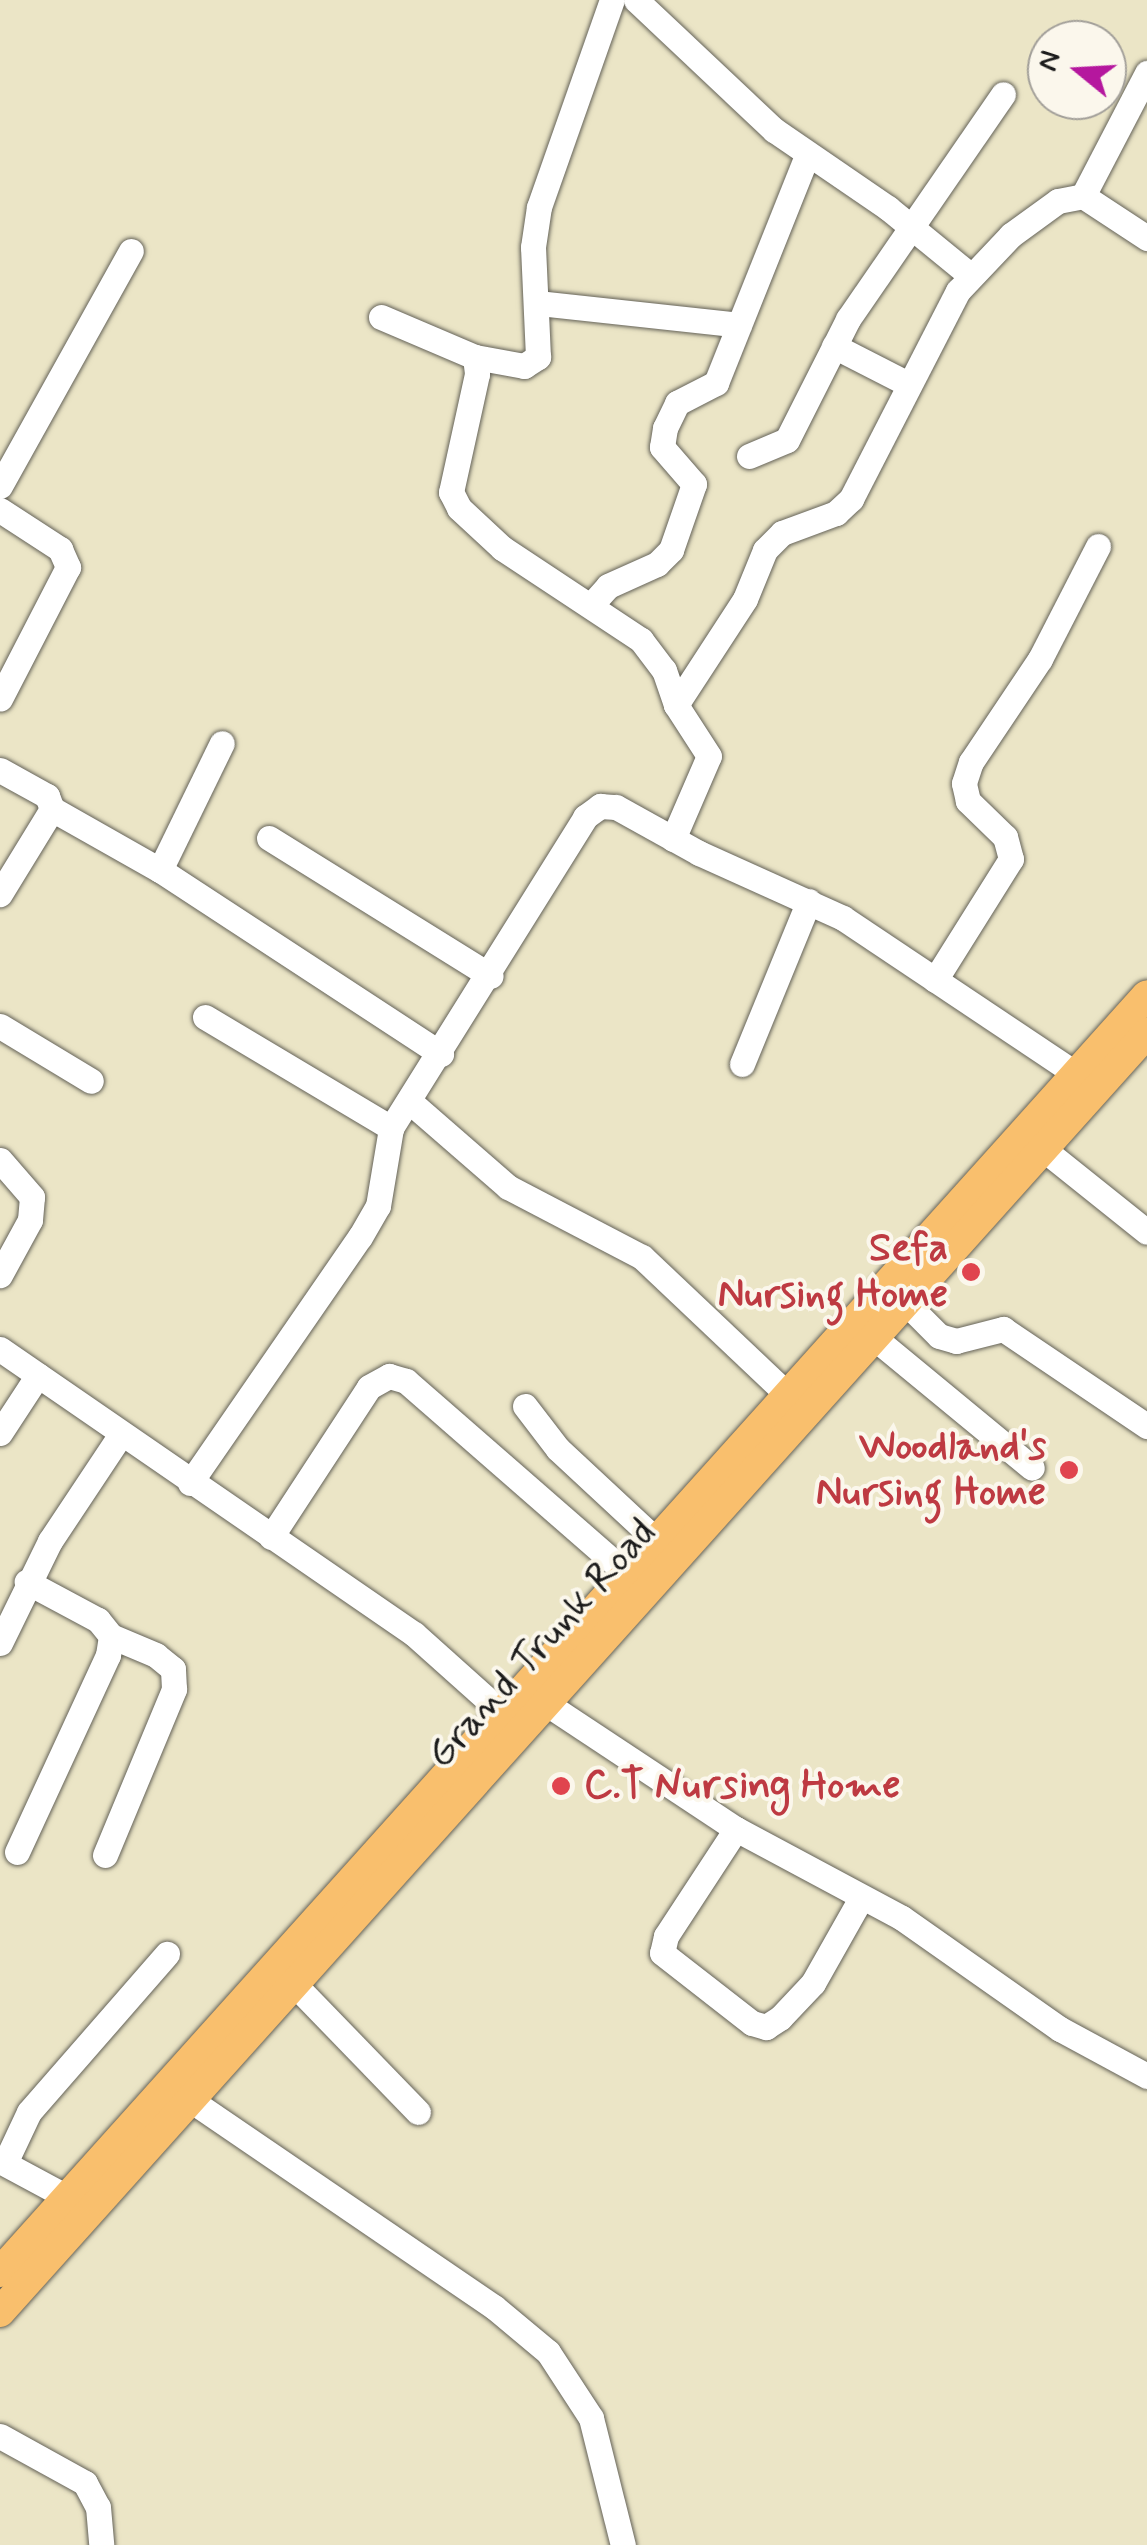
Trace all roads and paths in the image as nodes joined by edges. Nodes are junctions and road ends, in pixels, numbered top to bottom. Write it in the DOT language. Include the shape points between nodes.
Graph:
graph roads {
  1 [pos="612,0"];
  2 [pos="636,0"];
  3 [pos="1147,73"];
  4 [pos="1003,94"];
  5 [pos="806,156"];
  6 [pos="1083,196"];
  7 [pos="911,226"];
  8 [pos="1147,238"];
  9 [pos="131,251"];
  10 [pos="971,276"];
  11 [pos="538,303"];
  12 [pos="381,317"];
  13 [pos="739,325"];
  14 [pos="834,346"];
  15 [pos="475,356"];
  16 [pos="906,384"];
  17 [pos="749,456"];
  18 [pos="0,486"];
  19 [pos="0,510"];
  20 [pos="1098,546"];
  21 [pos="592,604"];
  22 [pos="0,699"];
  23 [pos="676,705"];
  24 [pos="222,743"];
  25 [pos="0,770"];
  26 [pos="52,810"];
  27 [pos="269,838"];
  28 [pos="673,839"];
  29 [pos="160,870"];
  30 [pos="0,894"];
  31 [pos="810,900"];
  32 [pos="491,976"];
  33 [pos="935,980"];
  34 [pos="1147,995"];
  35 [pos="205,1017"];
  36 [pos="0,1026"];
  37 [pos="1147,1033"];
  38 [pos="441,1054"];
  39 [pos="742,1064"];
  40 [pos="1076,1074"];
  41 [pos="92,1081"];
  42 [pos="410,1101"];
  43 [pos="391,1128"];
  44 [pos="1042,1148"];
  45 [pos="0,1160"];
  46 [pos="1147,1232"];
  47 [pos="0,1275"];
  48 [pos="904,1301"];
  49 [pos="872,1336"];
  50 [pos="0,1349"];
  51 [pos="38,1376"];
  52 [pos="786,1394"];
  53 [pos="524,1406"];
  54 [pos="1147,1426"];
  55 [pos="0,1433"];
  56 [pos="121,1434"];
  57 [pos="1032,1468"];
  58 [pos="190,1483"];
  59 [pos="271,1537"];
  60 [pos="655,1539"];
  61 [pos="625,1572"];
  62 [pos="27,1582"];
  63 [pos="111,1636"];
  64 [pos="0,1643"];
  65 [pos="544,1702"];
  66 [pos="500,1711"];
  67 [pos="736,1829"];
  68 [pos="18,1852"];
  69 [pos="104,1855"];
  70 [pos="861,1898"];
  71 [pos="167,1954"];
  72 [pos="292,1982"];
  73 [pos="1147,2076"];
  74 [pos="189,2098"];
  75 [pos="418,2112"];
  76 [pos="3,2162"];
  77 [pos="67,2198"];
  78 [pos="0,2272"];
  79 [pos="0,2312"];
  80 [pos="0,2436"];
  81 [pos="101,2545"];
  82 [pos="623,2545"];
  1 -- 11 [label="street" via="539,207 533,247"];
  2 -- 5 [label="street" via="709,76"];
  3 -- 6 [label="street"];
  4 -- 7 [label="street"];
  5 -- 7 [label="street"];
  5 -- 13 [label="street"];
  6 -- 8 [label="street"];
  6 -- 10 [label="street" via="1058,201"];
  7 -- 10 [label="street"];
  7 -- 14 [label="street"];
  9 -- 18 [label="street"];
  10 -- 16 [label="street"];
  11 -- 13 [label="street"];
  11 -- 15 [label="street" via="542,339 532,365"];
  12 -- 15 [label="street"];
  13 -- 21 [label="street" via="716,382 677,403 665,428 662,447 694,484 671,550 657,564 608,586"];
  14 -- 16 [label="street"];
  14 -- 17 [label="street" via="787,440"];
  15 -- 21 [label="street" via="477,374 451,492 502,548"];
  16 -- 23 [label="street" via="850,500 782,533 764,550 744,599"];
  19 -- 22 [label="street" via="60,550 68,567"];
  20 -- 33 [label="street" via="1040,659 971,762 964,783 968,801 1005,837 1010,869"];
  21 -- 23 [label="street" via="641,640 664,670"];
  23 -- 28 [label="street" via="709,756"];
  24 -- 29 [label="street"];
  25 -- 26 [label="street" via="47,796"];
  26 -- 29 [label="street"];
  26 -- 30 [label="street"];
  27 -- 32 [label="street"];
  28 -- 31 [label="street"];
  28 -- 32 [label="street" via="616,807 600,806 584,817"];
  29 -- 38 [label="street"];
  31 -- 33 [label="street"];
  31 -- 39 [label="street"];
  32 -- 38 [label="street"];
  33 -- 40 [label="street"];
  34 -- 40 [label="main road, Grand Trunk Road"];
  35 -- 43 [label="street"];
  36 -- 41 [label="street"];
  37 -- 44 [label="main road, Grand Trunk Road"];
  38 -- 42 [label="street"];
  40 -- 52 [label="main road, Grand Trunk Road"];
  42 -- 43 [label="street"];
  42 -- 52 [label="street" via="508,1188 642,1257"];
  43 -- 58 [label="street" via="378,1206"];
  44 -- 46 [label="street"];
  44 -- 48 [label="main road, Grand Trunk Road"];
  45 -- 47 [label="street" via="32,1197 30,1220"];
  48 -- 49 [label="main road, Grand Trunk Road"];
  48 -- 54 [label="street" via="939,1336 956,1341 1003,1328"];
  49 -- 57 [label="street"];
  49 -- 65 [label="main road, Grand Trunk Road"];
  50 -- 51 [label="street"];
  51 -- 55 [label="street"];
  51 -- 56 [label="street"];
  52 -- 60 [label="main road, Grand Trunk Road"];
  53 -- 60 [label="street" via="558,1450"];
  56 -- 58 [label="street"];
  56 -- 62 [label="street"];
  58 -- 59 [label="street"];
  59 -- 61 [label="street" via="368,1387 389,1376 406,1381"];
  59 -- 66 [label="street" via="414,1634"];
  60 -- 61 [label="main road, Grand Trunk Road"];
  61 -- 66 [label="main road, Grand Trunk Road"];
  62 -- 63 [label="street" via="98,1620"];
  62 -- 64 [label="street"];
  63 -- 68 [label="street" via="108,1656"];
  63 -- 69 [label="street" via="173,1669 174,1689"];
  65 -- 67 [label="street"];
  65 -- 72 [label="main road, Grand Trunk Road"];
  66 -- 77 [label="main road, Grand Trunk Road"];
  67 -- 70 [label="street"];
  67 -- 70 [label="street" via="662,1952 752,2023 766,2027 780,2018 812,1984"];
  70 -- 73 [label="street" via="944,1945 1060,2030"];
  71 -- 76 [label="street" via="29,2112"];
  72 -- 74 [label="main road, Grand Trunk Road"];
  72 -- 75 [label="street"];
  74 -- 79 [label="main road, Grand Trunk Road"];
  74 -- 82 [label="street" via="494,2307 548,2352 591,2418"];
  76 -- 77 [label="street"];
  77 -- 78 [label="main road, Grand Trunk Road"];
  80 -- 81 [label="street" via="85,2483 98,2507"];
}
